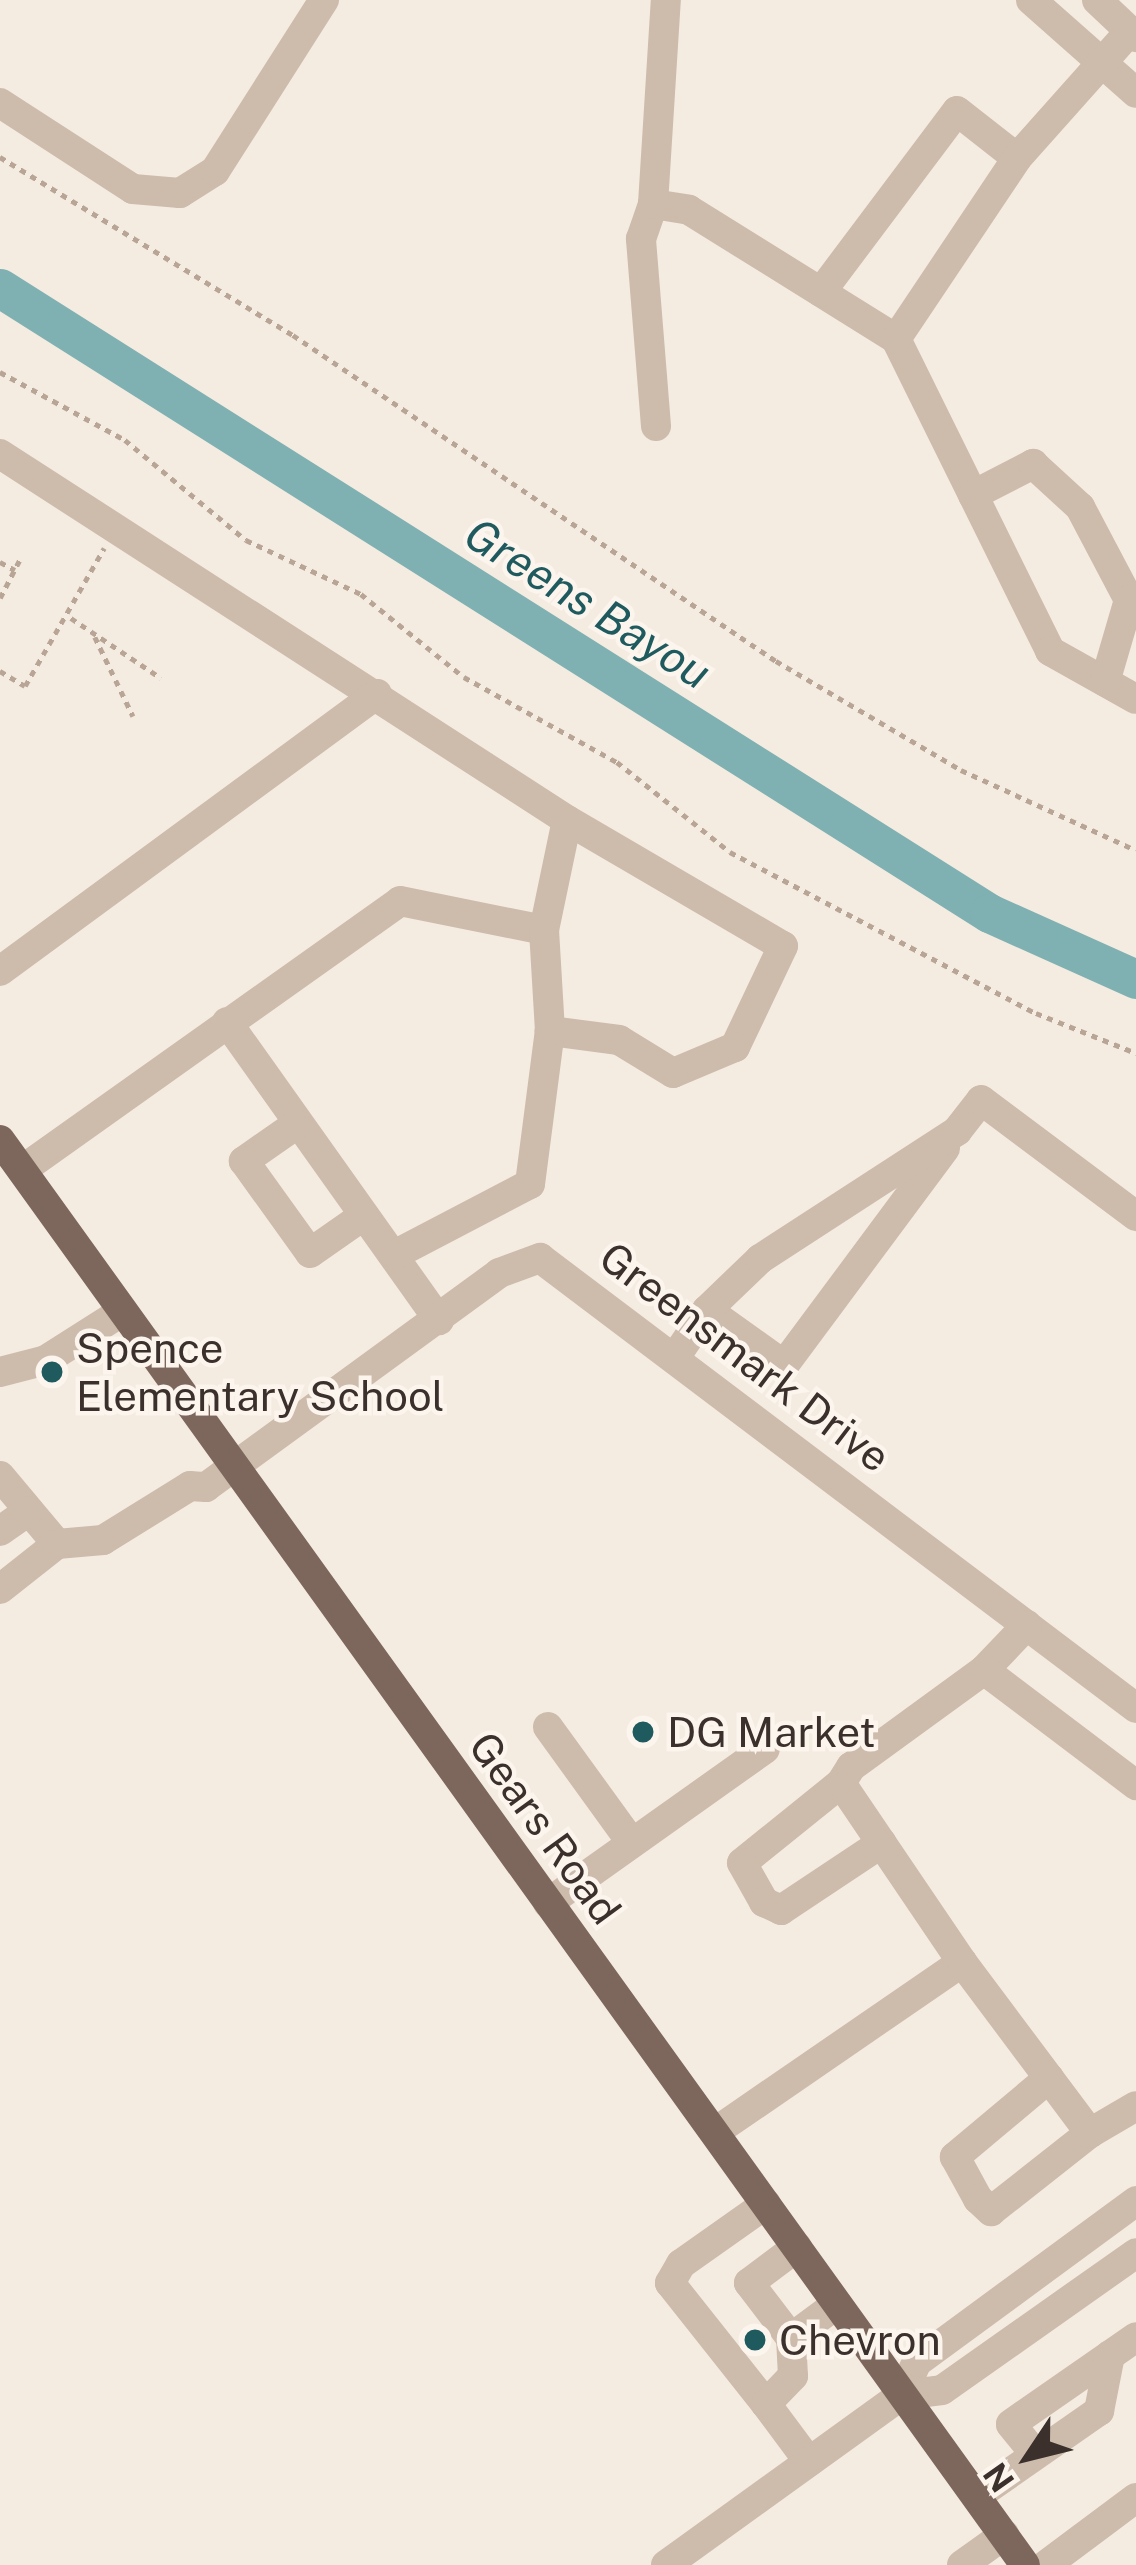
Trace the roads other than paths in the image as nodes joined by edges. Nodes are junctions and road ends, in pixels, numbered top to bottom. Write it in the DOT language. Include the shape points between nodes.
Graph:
graph roads {
  1 [pos="324,0"];
  2 [pos="666,0"];
  3 [pos="1031,0"];
  4 [pos="1097,0"];
  5 [pos="1133,34"];
  6 [pos="1099,59"];
  7 [pos="1136,93"];
  8 [pos="0,103"];
  9 [pos="1017,158"];
  10 [pos="653,204"];
  11 [pos="821,292"];
  12 [pos="896,339"];
  13 [pos="656,426"];
  14 [pos="0,454"];
  15 [pos="973,495"];
  16 [pos="1106,682"];
  17 [pos="377,694"];
  18 [pos="1136,699"];
  19 [pos="567,820"];
  20 [pos="544,930"];
  21 [pos="0,971"];
  22 [pos="227,1022"];
  23 [pos="550,1031"];
  24 [pos="297,1124"];
  25 [pos="957,1131"];
  26 [pos="0,1140"];
  27 [pos="22,1171"];
  28 [pos="362,1216"];
  29 [pos="1136,1216"];
  30 [pos="396,1254"];
  31 [pos="707,1310"];
  32 [pos="123,1311"];
  33 [pos="439,1320"];
  34 [pos="676,1356"];
  35 [pos="2,1369"];
  36 [pos="235,1467"];
  37 [pos="1,1478"];
  38 [pos="29,1511"];
  39 [pos="0,1531"];
  40 [pos="57,1544"];
  41 [pos="0,1589"];
  42 [pos="1027,1624"];
  43 [pos="984,1670"];
  44 [pos="1136,1708"];
  45 [pos="548,1727"];
  46 [pos="765,1749"];
  47 [pos="841,1783"];
  48 [pos="1136,1785"];
  49 [pos="632,1843"];
  50 [pos="882,1843"];
  51 [pos="548,1903"];
  52 [pos="962,1962"];
  53 [pos="1049,2078"];
  54 [pos="1136,2106"];
  55 [pos="715,2132"];
  56 [pos="1090,2133"];
  57 [pos="1136,2201"];
  58 [pos="766,2204"];
  59 [pos="716,2238"];
  60 [pos="797,2247"];
  61 [pos="1136,2253"];
  62 [pos="748,2283"];
  63 [pos="837,2304"];
  64 [pos="1136,2337"];
  65 [pos="790,2338"];
  66 [pos="902,2395"];
  67 [pos="766,2404"];
  68 [pos="809,2462"];
  69 [pos="977,2496"];
  70 [pos="1136,2498"];
  71 [pos="1004,2535"];
  72 [pos="666,2565"];
  73 [pos="962,2565"];
  74 [pos="1025,2565"];
  75 [pos="1046,2565"];
  1 -- 8 [label="street" via="215,171 180,193 133,189"];
  2 -- 10 [label="street"];
  3 -- 6 [label="street"];
  4 -- 5 [label="street"];
  5 -- 6 [label="street"];
  6 -- 7 [label="street"];
  6 -- 9 [label="street"];
  9 -- 11 [label="street" via="957,111"];
  9 -- 12 [label="street"];
  10 -- 11 [label="street" via="689,210"];
  10 -- 13 [label="street" via="641,239"];
  11 -- 12 [label="street"];
  12 -- 15 [label="street"];
  14 -- 17 [label="street"];
  15 -- 16 [label="street" via="1051,651"];
  15 -- 16 [label="street" via="1033,464 1080,507 1129,600"];
  16 -- 18 [label="street"];
  17 -- 19 [label="street"];
  17 -- 21 [label="street"];
  19 -- 20 [label="street"];
  19 -- 23 [label="street" via="783,946 735,1047 674,1073 619,1040"];
  20 -- 22 [label="street" via="400,901"];
  20 -- 23 [label="street"];
  22 -- 24 [label="street"];
  22 -- 27 [label="street"];
  23 -- 30 [label="street" via="530,1184"];
  24 -- 28 [label="street"];
  24 -- 28 [label="street" via="244,1161 296,1235 310,1253"];
  25 -- 29 [label="street" via="981,1100"];
  25 -- 31 [label="street" via="760,1259"];
  25 -- 31 [label="street" via="797,1356 784,1365 769,1359"];
  26 -- 27 [label="main road, Gears Road"];
  27 -- 32 [label="main road, Gears Road"];
  28 -- 30 [label="street"];
  30 -- 33 [label="street"];
  31 -- 34 [label="street"];
  32 -- 35 [label="street" via="46,1360"];
  32 -- 36 [label="main road, Gears Road"];
  33 -- 34 [label="street, Greensmark Drive" via="500,1273 540,1258"];
  33 -- 36 [label="street, Greensmark Drive"];
  34 -- 42 [label="street, Greensmark Drive"];
  36 -- 40 [label="street, Greensmark Drive" via="103,1540"];
  36 -- 51 [label="main road, Gears Road"];
  37 -- 38 [label="street"];
  38 -- 39 [label="street"];
  38 -- 40 [label="street"];
  40 -- 41 [label="street"];
  42 -- 43 [label="street"];
  42 -- 44 [label="street, Greensmark Drive"];
  43 -- 47 [label="street" via="851,1767"];
  43 -- 48 [label="street"];
  45 -- 49 [label="street"];
  46 -- 49 [label="street"];
  47 -- 50 [label="street"];
  47 -- 50 [label="street" via="742,1862 764,1902 781,1910"];
  49 -- 51 [label="street"];
  50 -- 52 [label="street"];
  51 -- 55 [label="main road, Gears Road"];
  52 -- 53 [label="street"];
  52 -- 55 [label="street"];
  53 -- 56 [label="street"];
  53 -- 56 [label="street" via="955,2157 978,2199 991,2211"];
  54 -- 56 [label="street"];
  55 -- 58 [label="main road, Gears Road"];
  57 -- 66 [label="street" via="917,2362"];
  58 -- 59 [label="street"];
  58 -- 60 [label="main road, Gears Road"];
  59 -- 62 [label="street"];
  59 -- 67 [label="street" via="670,2283"];
  60 -- 62 [label="street"];
  60 -- 63 [label="main road, Gears Road"];
  61 -- 66 [label="street" via="942,2390"];
  62 -- 65 [label="street"];
  63 -- 65 [label="street"];
  63 -- 66 [label="main road, Gears Road"];
  64 -- 69 [label="street" via="1110,2355 1099,2411"];
  65 -- 67 [label="street" via="793,2376"];
  66 -- 68 [label="street"];
  66 -- 69 [label="main road, Gears Road"];
  67 -- 68 [label="street"];
  68 -- 72 [label="street"];
  69 -- 71 [label="main road, Gears Road"];
  70 -- 75 [label="street"];
  71 -- 73 [label="street"];
  71 -- 74 [label="main road, Gears Road"];
}
